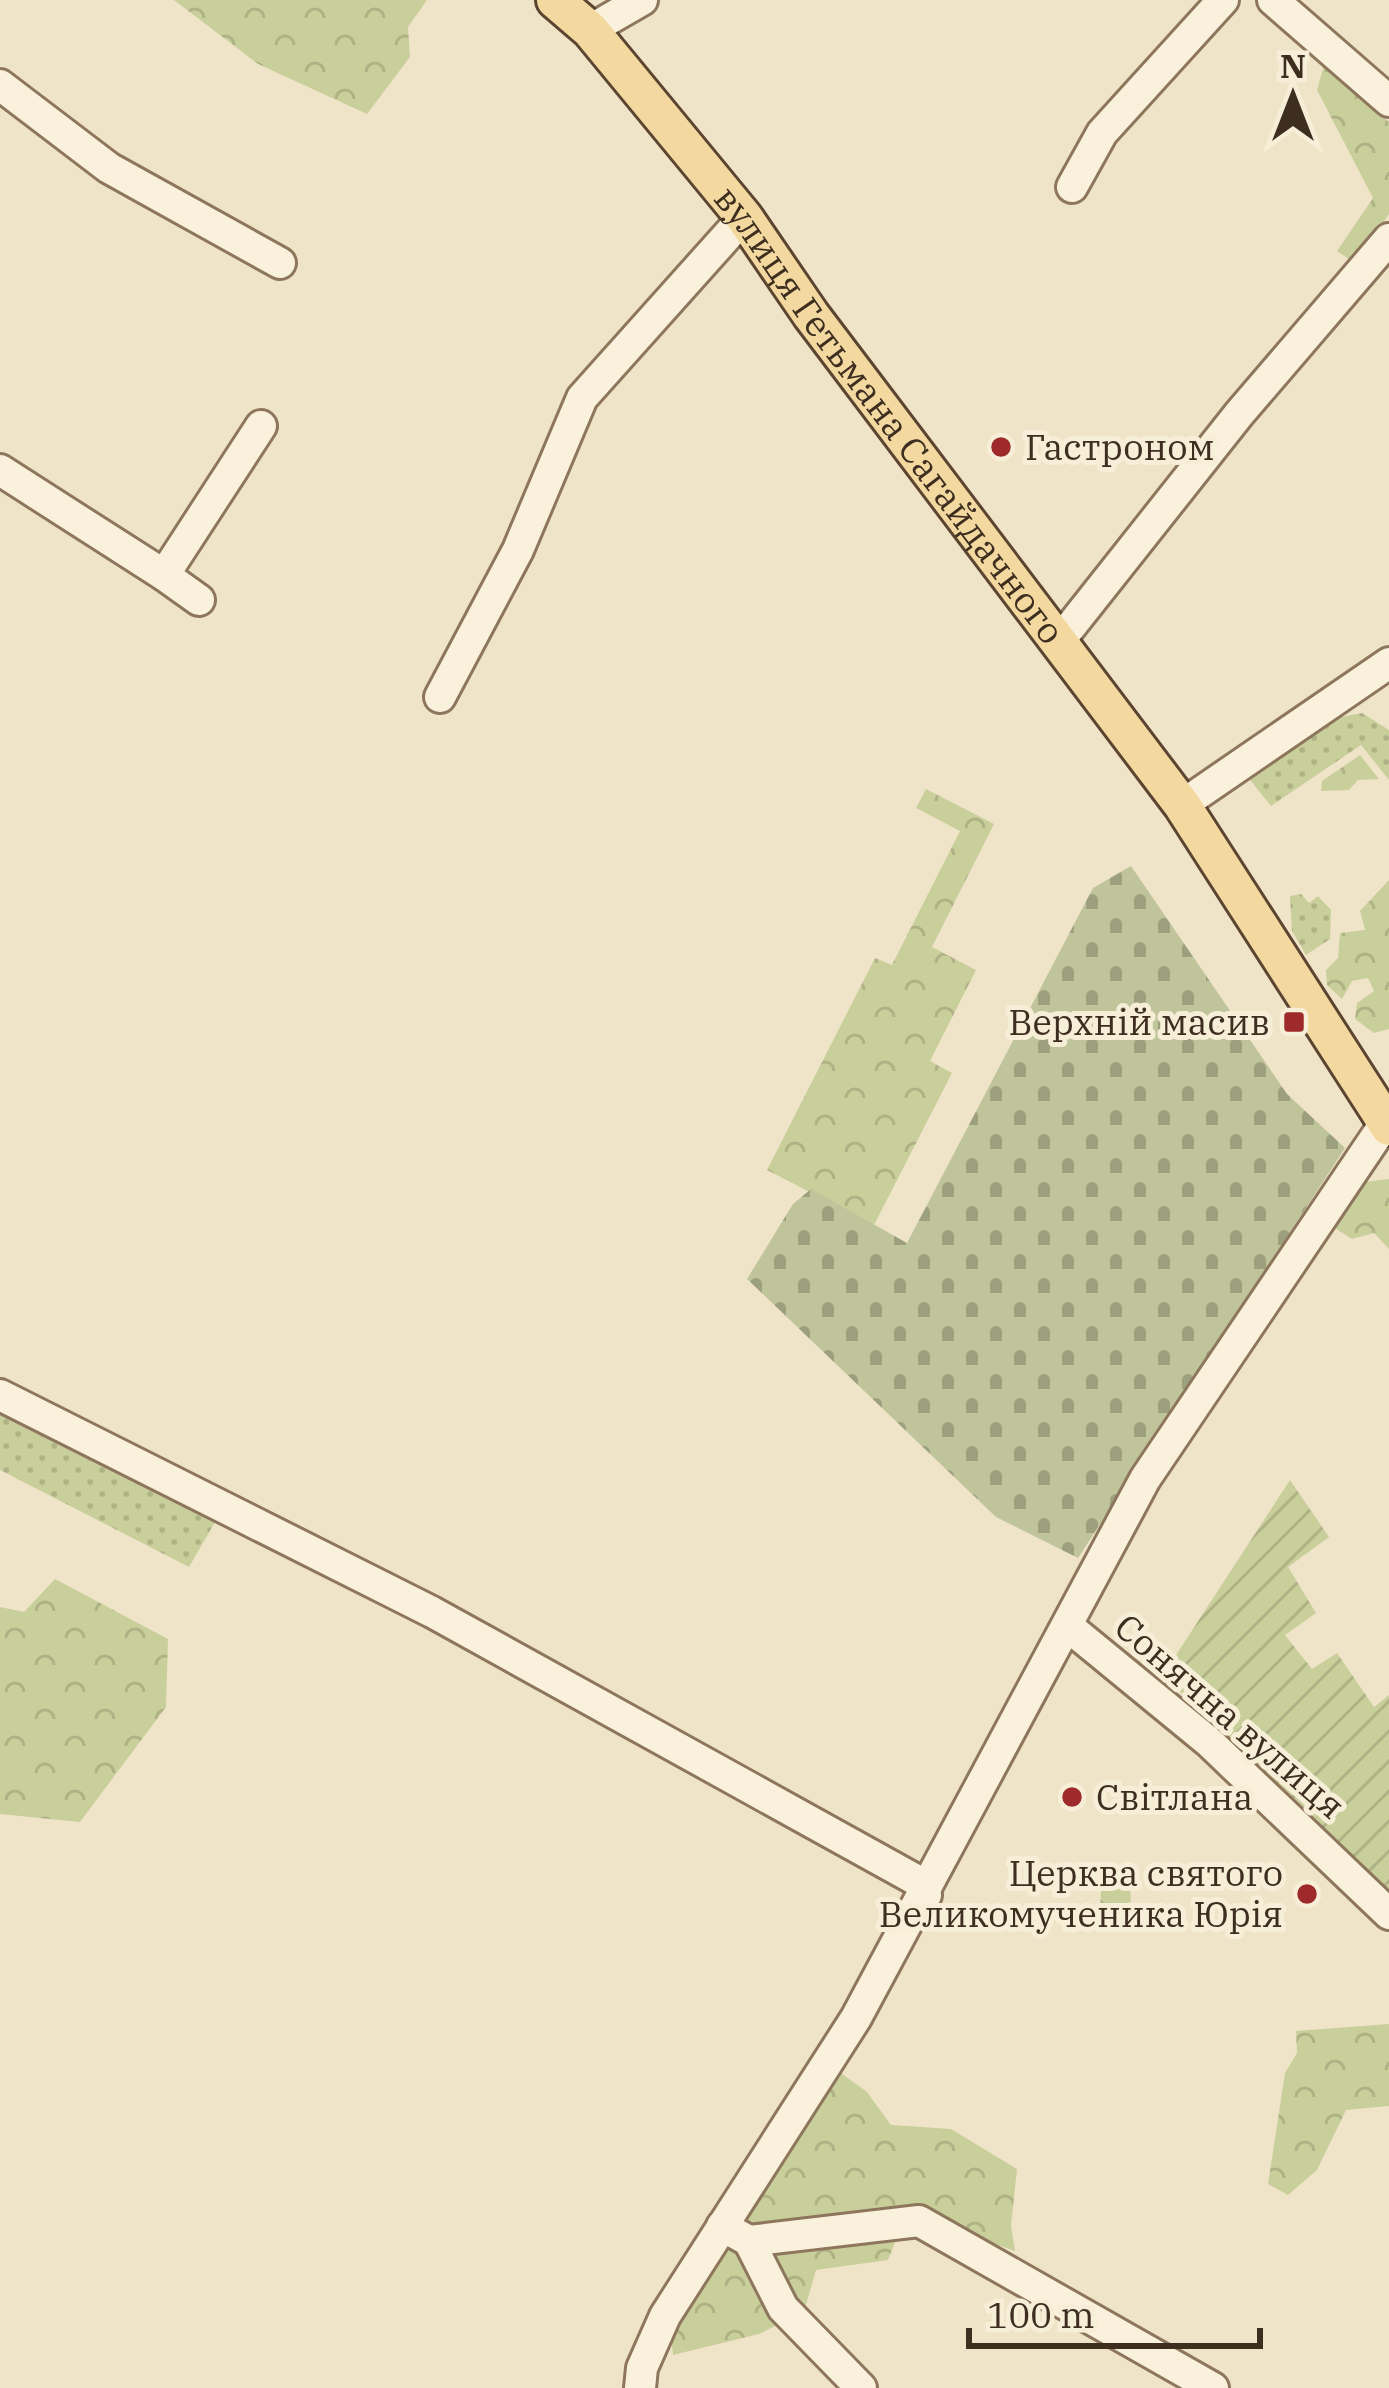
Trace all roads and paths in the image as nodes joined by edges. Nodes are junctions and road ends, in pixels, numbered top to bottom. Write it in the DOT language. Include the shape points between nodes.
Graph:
graph roads {
  1 [pos="555,0"];
  2 [pos="642,0"];
  3 [pos="1222,0"];
  4 [pos="1274,0"];
  5 [pos="590,30"];
  6 [pos="0,85"];
  7 [pos="1389,101"];
  8 [pos="1072,188"];
  9 [pos="744,217"];
  10 [pos="1389,239"];
  11 [pos="280,263"];
  12 [pos="261,427"];
  13 [pos="0,470"];
  14 [pos="164,575"];
  15 [pos="199,600"];
  16 [pos="1060,640"];
  17 [pos="1389,663"];
  18 [pos="440,697"];
  19 [pos="1182,805"];
  20 [pos="1388,1125"];
  21 [pos="0,1395"];
  22 [pos="1070,1628"];
  23 [pos="926,1895"];
  24 [pos="1389,1914"];
  25 [pos="736,2234"];
  26 [pos="640,2388"];
  27 [pos="861,2388"];
  28 [pos="1213,2388"];
  1 -- 5 [label="main road, вулиця Гетьмана Сагайдачного"];
  2 -- 5 [label="street"];
  3 -- 8 [label="street" via="1102,133"];
  4 -- 7 [label="street"];
  5 -- 9 [label="main road, вулиця Гетьмана Сагайдачного"];
  6 -- 11 [label="street" via="109,168"];
  9 -- 16 [label="main road, вулиця Гетьмана Сагайдачного"];
  9 -- 18 [label="street" via="582,398 518,550"];
  10 -- 16 [label="street"];
  12 -- 14 [label="street"];
  13 -- 14 [label="street"];
  14 -- 15 [label="street"];
  16 -- 19 [label="main road, вулиця Гетьмана Сагайдачного"];
  17 -- 19 [label="street"];
  19 -- 20 [label="main road, вулиця Гетьмана Сагайдачного"];
  20 -- 22 [label="street" via="1145,1479"];
  21 -- 23 [label="street" via="432,1612 918,1882"];
  22 -- 23 [label="street"];
  22 -- 24 [label="street, Сонячна вулиця" via="1209,1742"];
  23 -- 25 [label="street"];
  25 -- 26 [label="street" via="665,2316"];
  25 -- 27 [label="street" via="783,2308"];
  25 -- 28 [label="street" via="919,2221"];
}
